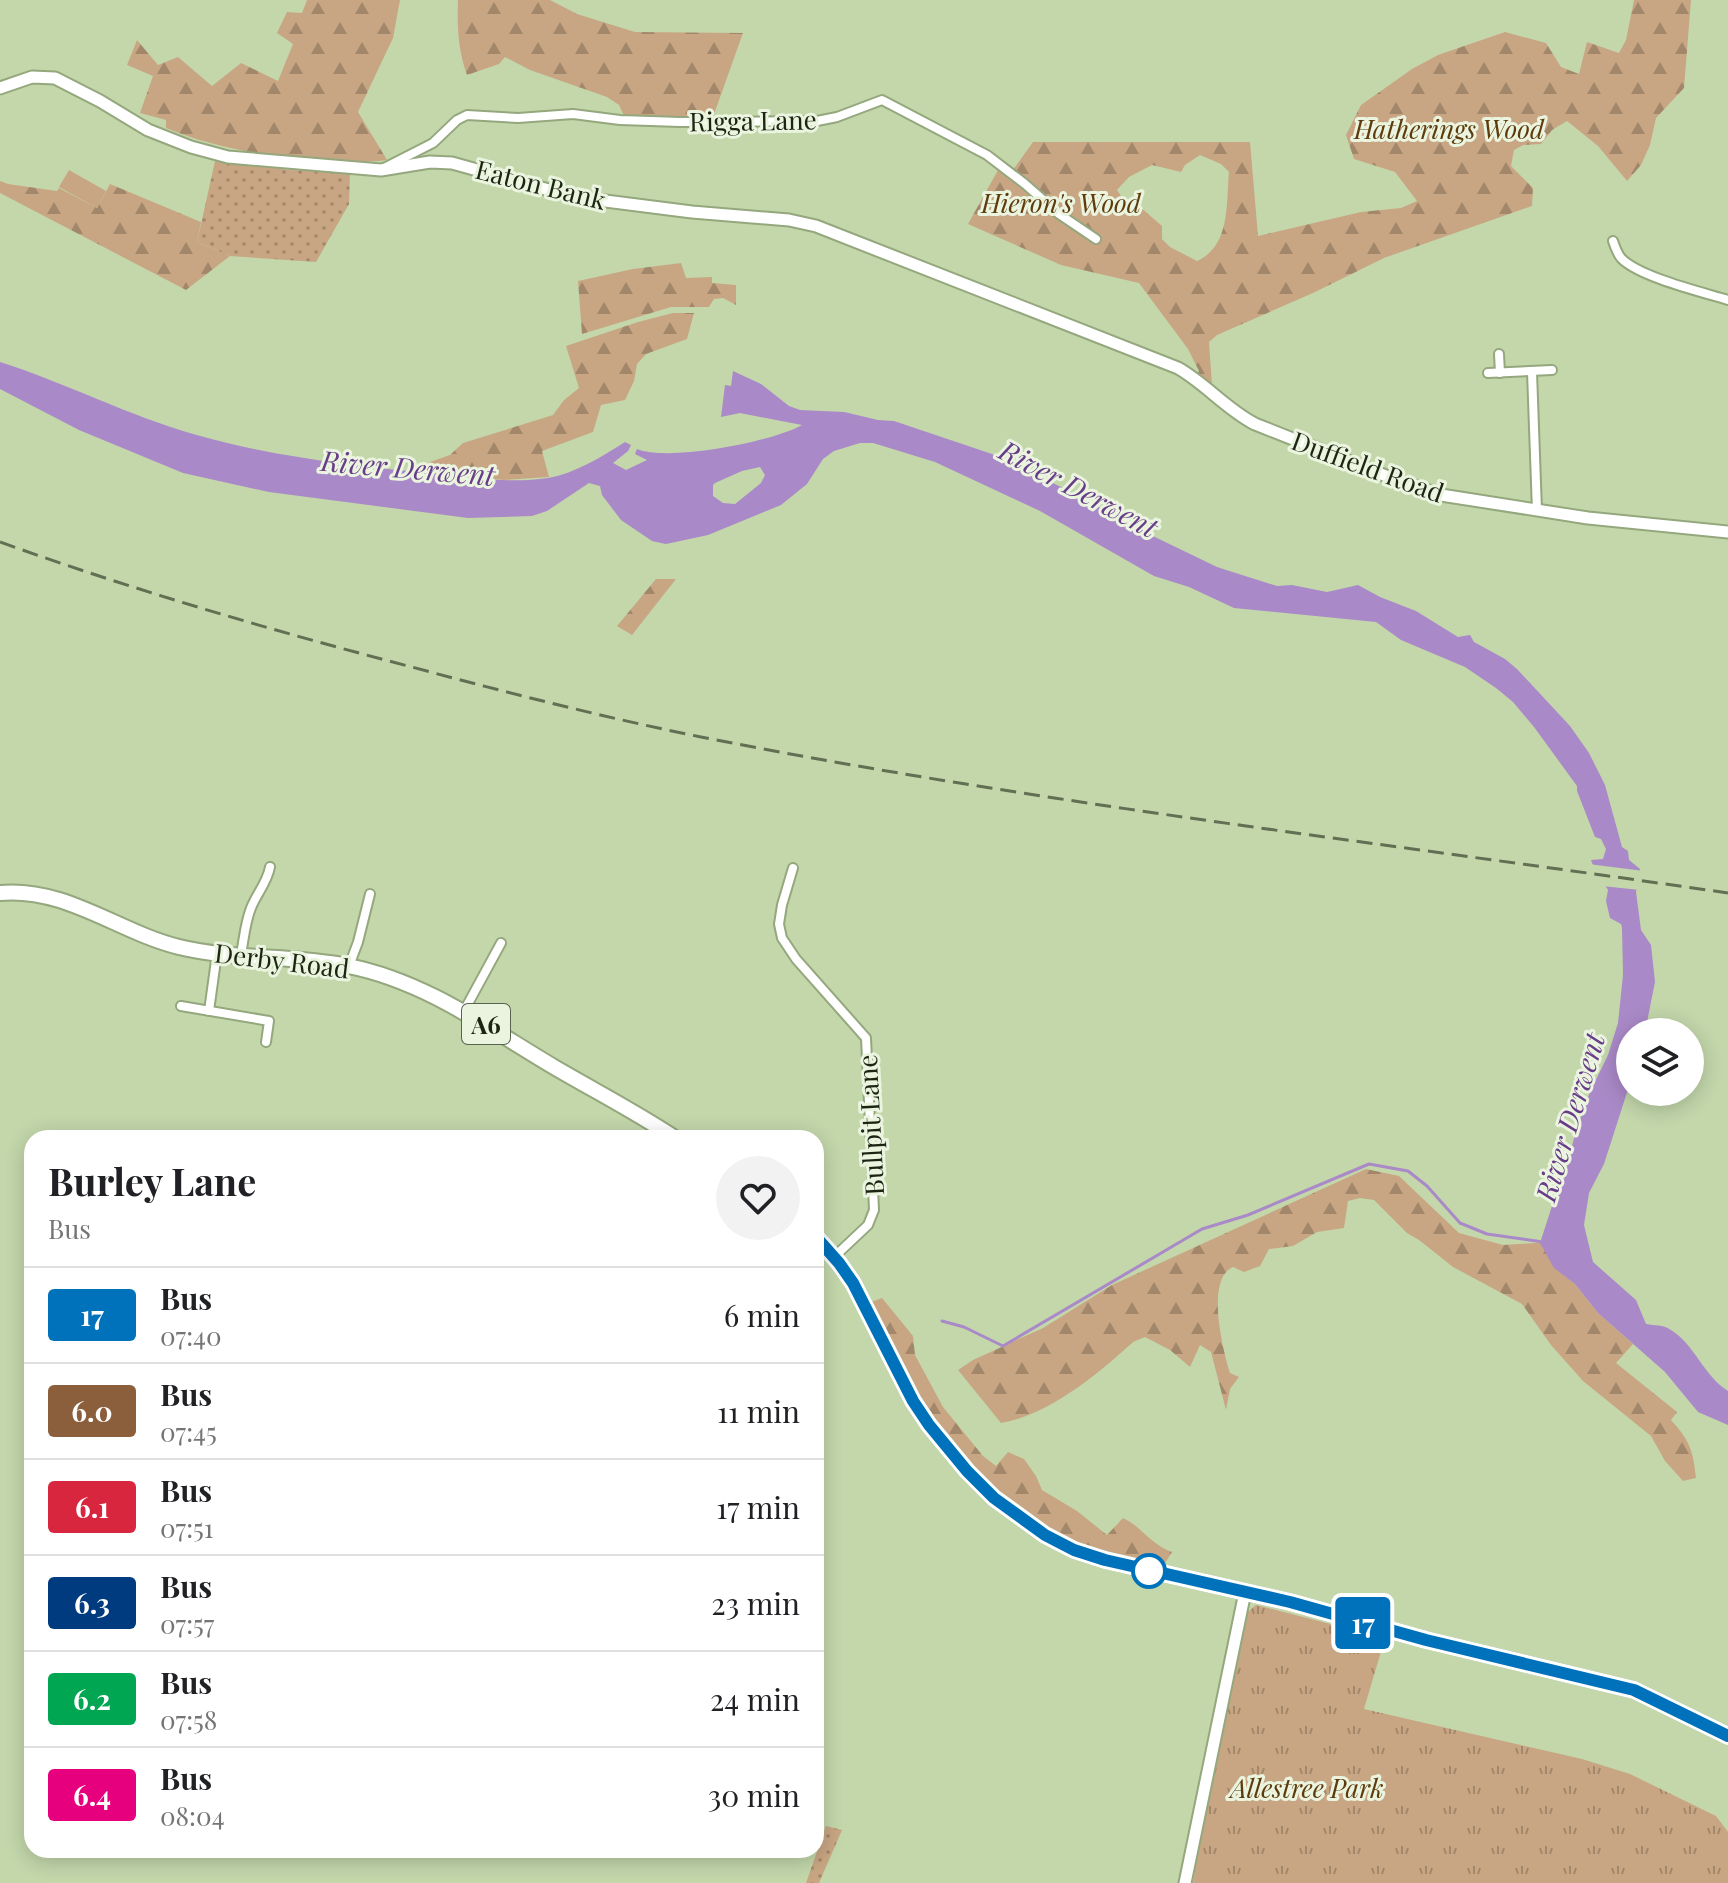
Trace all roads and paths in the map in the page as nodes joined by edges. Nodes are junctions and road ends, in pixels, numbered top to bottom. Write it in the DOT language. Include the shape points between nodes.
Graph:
graph roads {
  1 [pos="0,88"];
  2 [pos="381,170"];
  3 [pos="1096,239"];
  4 [pos="1613,241"];
  5 [pos="1728,300"];
  6 [pos="1127,347"];
  7 [pos="1499,354"];
  8 [pos="1552,370"];
  9 [pos="1532,372"];
  10 [pos="1488,373"];
  11 [pos="1500,373"];
  12 [pos="1537,511"];
  13 [pos="1728,532"];
  14 [pos="270,867"];
  15 [pos="793,868"];
  16 [pos="0,893"];
  17 [pos="370,894"];
  18 [pos="501,943"];
  19 [pos="217,953"];
  20 [pos="241,954"];
  21 [pos="349,966"];
  22 [pos="181,1006"];
  23 [pos="209,1011"];
  24 [pos="464,1011"];
  25 [pos="266,1042"];
  26 [pos="662,1130"];
  27 [pos="824,1246"];
  28 [pos="834,1257"];
  29 [pos="1245,1592"];
  30 [pos="1728,1736"];
  31 [pos="1185,1883"];
  1 -- 2 [label="street, Eaton Bank" via="50,77 148,130 205,152"];
  2 -- 3 [label="street, Rigga Lane" via="433,143 467,115 817,121 882,100 987,155"];
  2 -- 6 [label="street, Eaton Bank" via="452,163 574,197 816,226"];
  4 -- 5 [label="street" via="1618,256 1631,266"];
  6 -- 12 [label="street, Duffield Road" via="1190,375 1255,424 1441,495"];
  7 -- 11 [label="street"];
  8 -- 9 [label="street"];
  9 -- 11 [label="street"];
  9 -- 12 [label="street"];
  10 -- 11 [label="street"];
  12 -- 13 [label="street, Duffield Road"];
  14 -- 20 [label="street" via="249,914"];
  15 -- 28 [label="street, Bullpit Lane" via="779,924 782,938 866,1038 874,1210 868,1225"];
  16 -- 19 [label="highway, Derby Road / A6" via="64,901 166,943"];
  17 -- 21 [label="street"];
  18 -- 24 [label="street"];
  19 -- 20 [label="highway, Derby Road / A6"];
  19 -- 23 [label="street"];
  20 -- 21 [label="highway, Derby Road / A6"];
  21 -- 24 [label="highway, Derby Road / A6"];
  22 -- 23 [label="street"];
  23 -- 25 [label="street" via="269,1021"];
  24 -- 26 [label="highway, Derby Road / A6"];
  27 -- 28 [label="highway"];
  28 -- 29 [label="highway" via="921,1413 967,1471 1006,1509 1090,1556"];
  29 -- 30 [label="highway" via="1634,1690"];
  29 -- 31 [label="street"];
}
